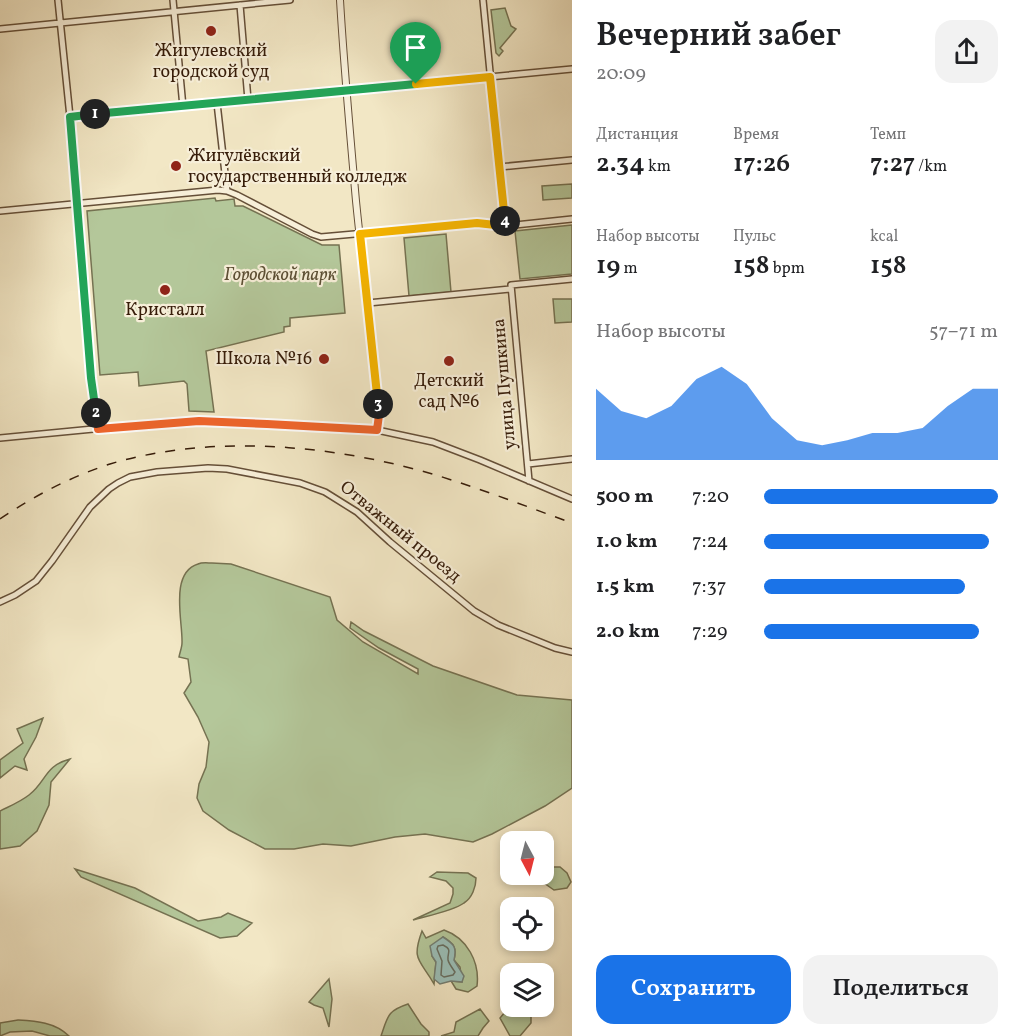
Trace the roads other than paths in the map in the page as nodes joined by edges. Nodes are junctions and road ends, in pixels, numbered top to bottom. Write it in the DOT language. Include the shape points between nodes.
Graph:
graph roads {
  1 [pos="58,0"];
  2 [pos="173,0"];
  3 [pos="290,0"];
  4 [pos="340,0"];
  5 [pos="483,0"];
  6 [pos="240,5"];
  7 [pos="174,12"];
  8 [pos="61,23"];
  9 [pos="0,29"];
  10 [pos="572,69"];
  11 [pos="490,77"];
  12 [pos="346,91"];
  13 [pos="248,100"];
  14 [pos="217,103"];
  15 [pos="183,107"];
  16 [pos="70,117"];
  17 [pos="572,160"];
  18 [pos="499,167"];
  19 [pos="227,191"];
  20 [pos="76,205"];
  21 [pos="0,211"];
  22 [pos="572,219"];
  23 [pos="505,226"];
  24 [pos="360,234"];
  25 [pos="572,279"];
  26 [pos="511,287"];
  27 [pos="368,303"];
  28 [pos="98,429"];
  29 [pos="377,430"];
  30 [pos="0,438"];
  31 [pos="572,459"];
  32 [pos="528,464"];
  33 [pos="529,481"];
  34 [pos="572,499"];
  35 [pos="0,602"];
  36 [pos="572,652"];
  1 -- 8 [label="street"];
  2 -- 7 [label="street"];
  3 -- 6 [label="street"];
  4 -- 12 [label="street"];
  5 -- 11 [label="street"];
  6 -- 7 [label="street"];
  6 -- 13 [label="street"];
  7 -- 8 [label="street"];
  7 -- 15 [label="street"];
  8 -- 9 [label="street"];
  8 -- 16 [label="street"];
  10 -- 11 [label="street"];
  11 -- 12 [label="street"];
  11 -- 18 [label="street"];
  12 -- 13 [label="street"];
  12 -- 24 [label="street"];
  13 -- 14 [label="street"];
  14 -- 15 [label="street"];
  14 -- 19 [label="street"];
  15 -- 16 [label="street"];
  16 -- 20 [label="street"];
  17 -- 18 [label="street"];
  18 -- 23 [label="street"];
  19 -- 20 [label="street"];
  19 -- 24 [label="street" via="321,237"];
  20 -- 21 [label="street"];
  20 -- 28 [label="street"];
  22 -- 23 [label="street"];
  23 -- 24 [label="street" via="477,223"];
  24 -- 27 [label="street"];
  25 -- 26 [label="street"];
  26 -- 27 [label="street"];
  26 -- 32 [label="street, улица Пушкина"];
  27 -- 29 [label="street" via="379,415"];
  28 -- 29 [label="street" via="199,421"];
  28 -- 30 [label="street"];
  29 -- 33 [label="street" via="433,442"];
  31 -- 32 [label="street"];
  32 -- 33 [label="street, улица Пушкина"];
  33 -- 34 [label="street"];
  35 -- 36 [label="street, Отважный проезд" via="36,581 90,507 118,483 157,472 227,469 300,483 325,492 357,512 474,611 498,625"];
}
